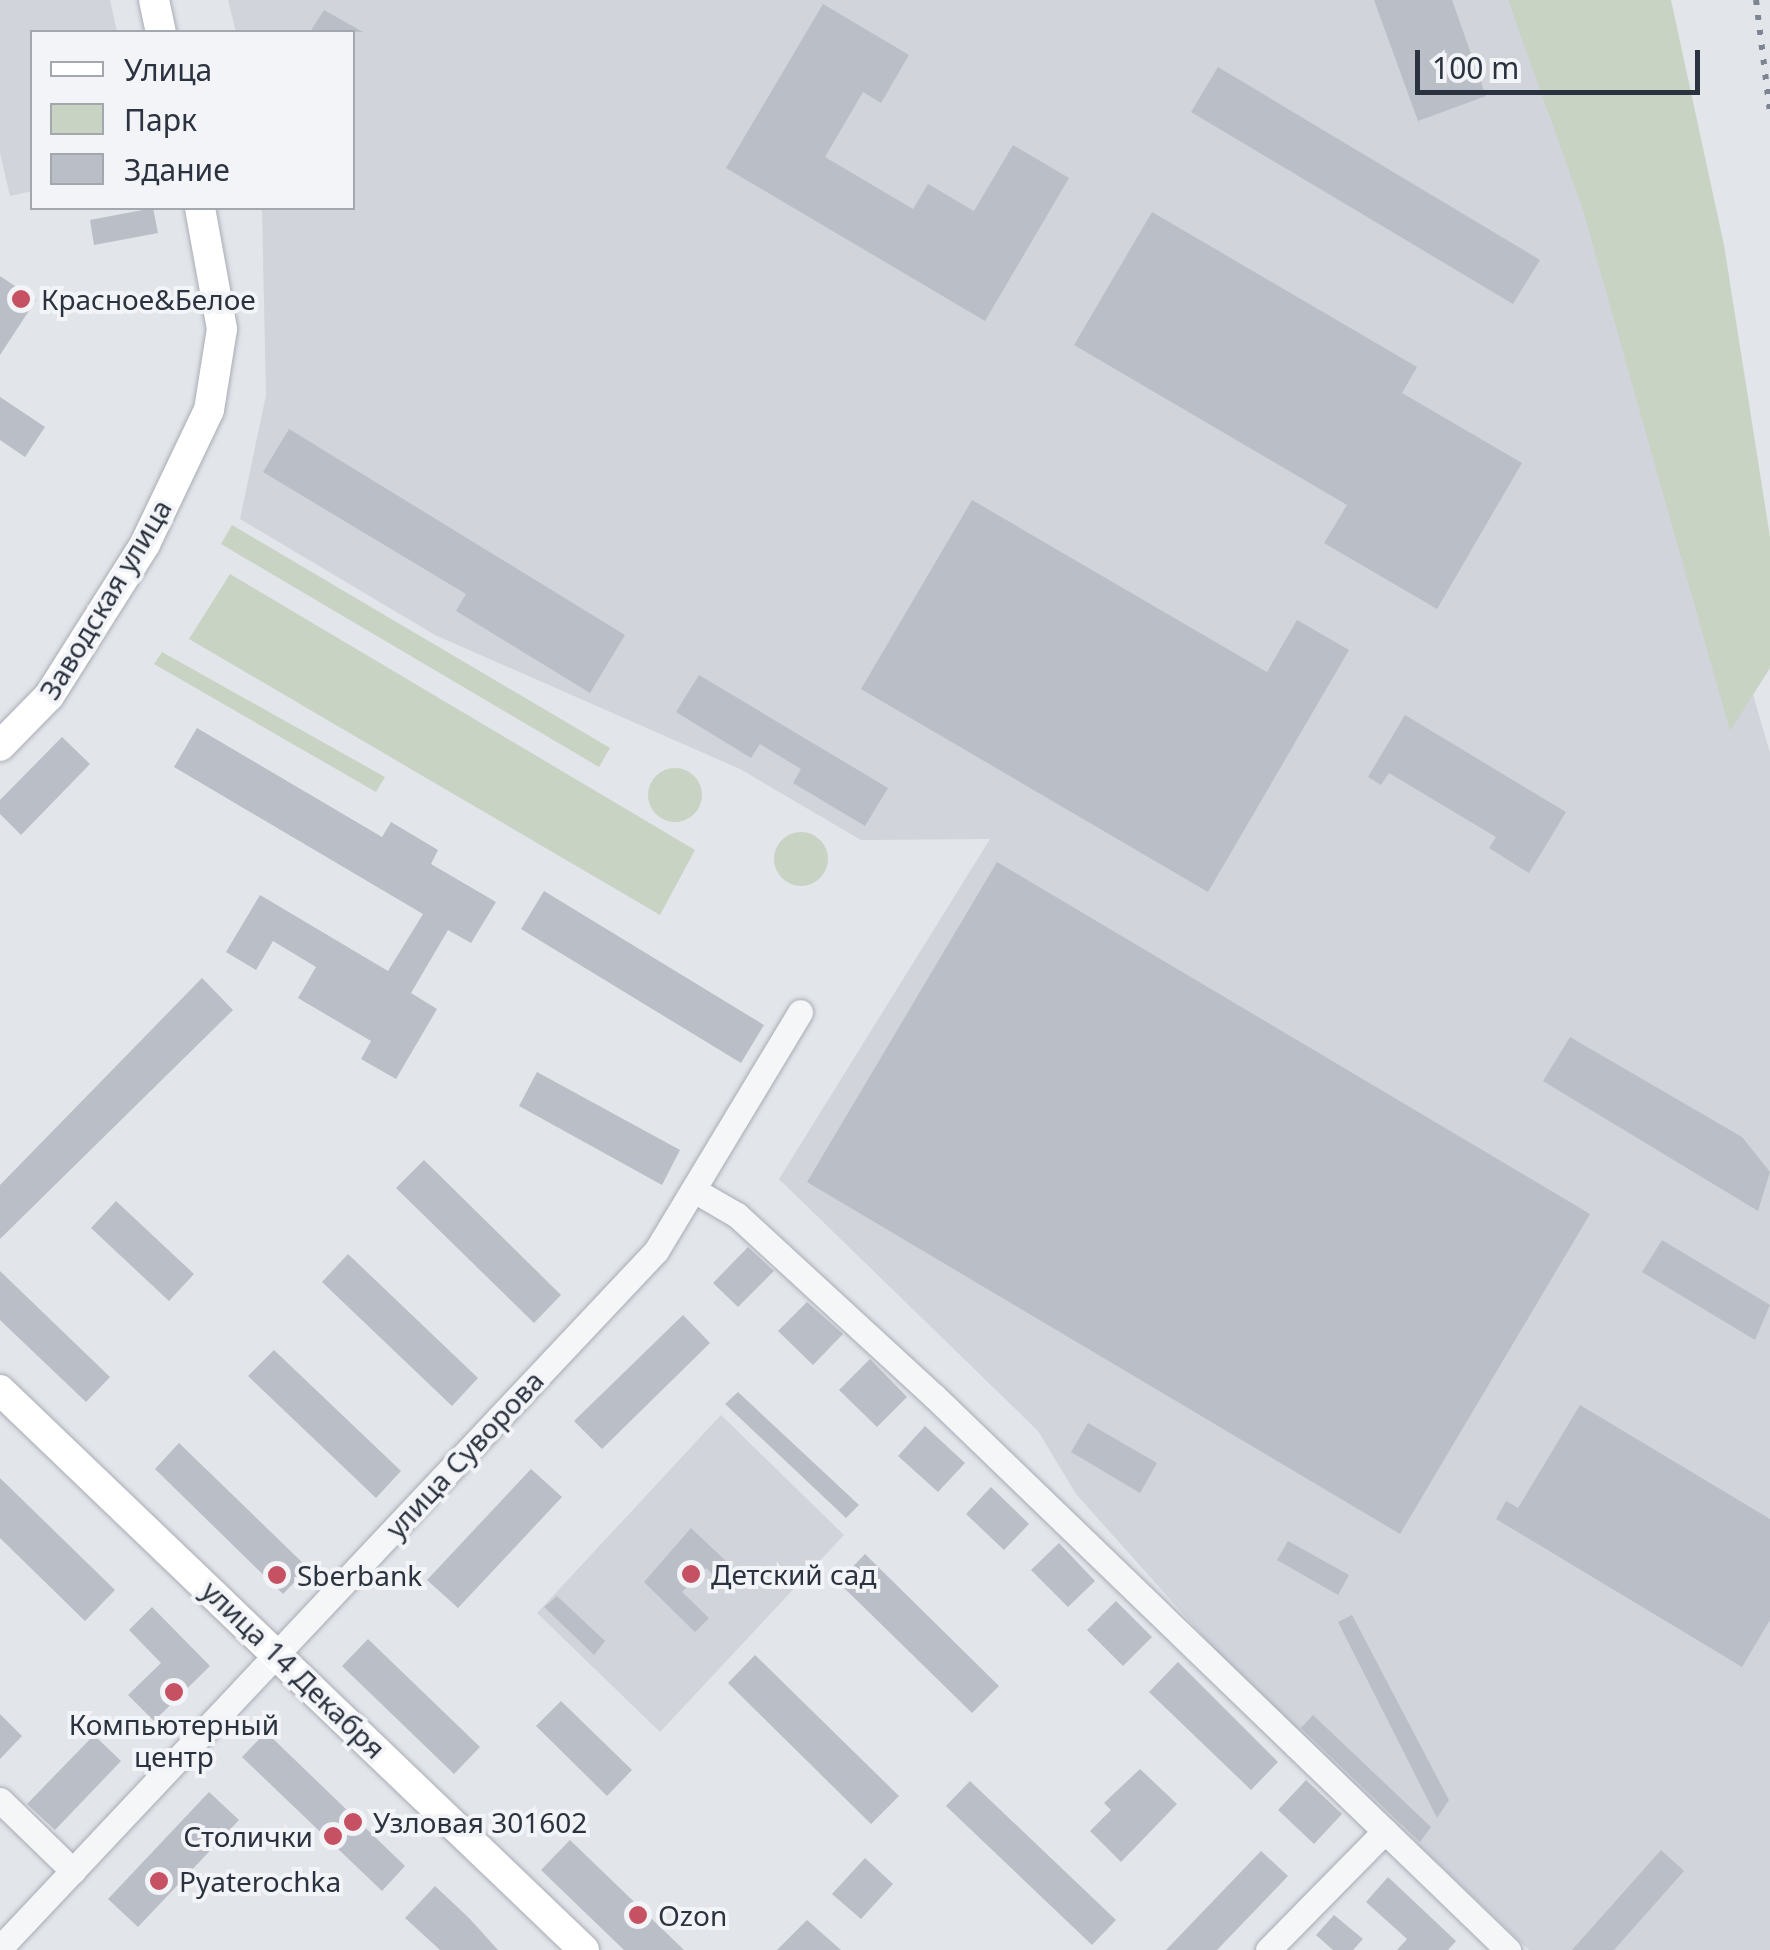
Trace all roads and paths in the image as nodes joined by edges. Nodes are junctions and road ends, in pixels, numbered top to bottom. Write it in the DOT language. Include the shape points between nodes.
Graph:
graph roads {
  1 [pos="154,0"];
  2 [pos="161,30"];
  3 [pos="200,210"];
  4 [pos="0,746"];
  5 [pos="800,1012"];
  6 [pos="699,1193"];
  7 [pos="0,1390"];
  8 [pos="282,1656"];
  9 [pos="0,1800"];
  10 [pos="1385,1831"];
  11 [pos="72,1871"];
  12 [pos="0,1948"];
  13 [pos="584,1950"];
  14 [pos="1268,1950"];
  15 [pos="1508,1950"];
  1 -- 2 [label="main road"];
  3 -- 4 [label="main road, Заводская улица" via="222,329 209,410 145,544 43,705"];
  5 -- 6 [label="street, улица Суворова"];
  6 -- 8 [label="street, улица Суворова" via="656,1251"];
  6 -- 10 [label="street" via="737,1215 947,1408"];
  7 -- 8 [label="main road, улица 14 Декабря"];
  8 -- 11 [label="street, улица Суворова"];
  8 -- 13 [label="main road, улица 14 Декабря"];
  9 -- 11 [label="street"];
  10 -- 14 [label="street"];
  10 -- 15 [label="street"];
  11 -- 12 [label="street, улица Суворова"];
}
